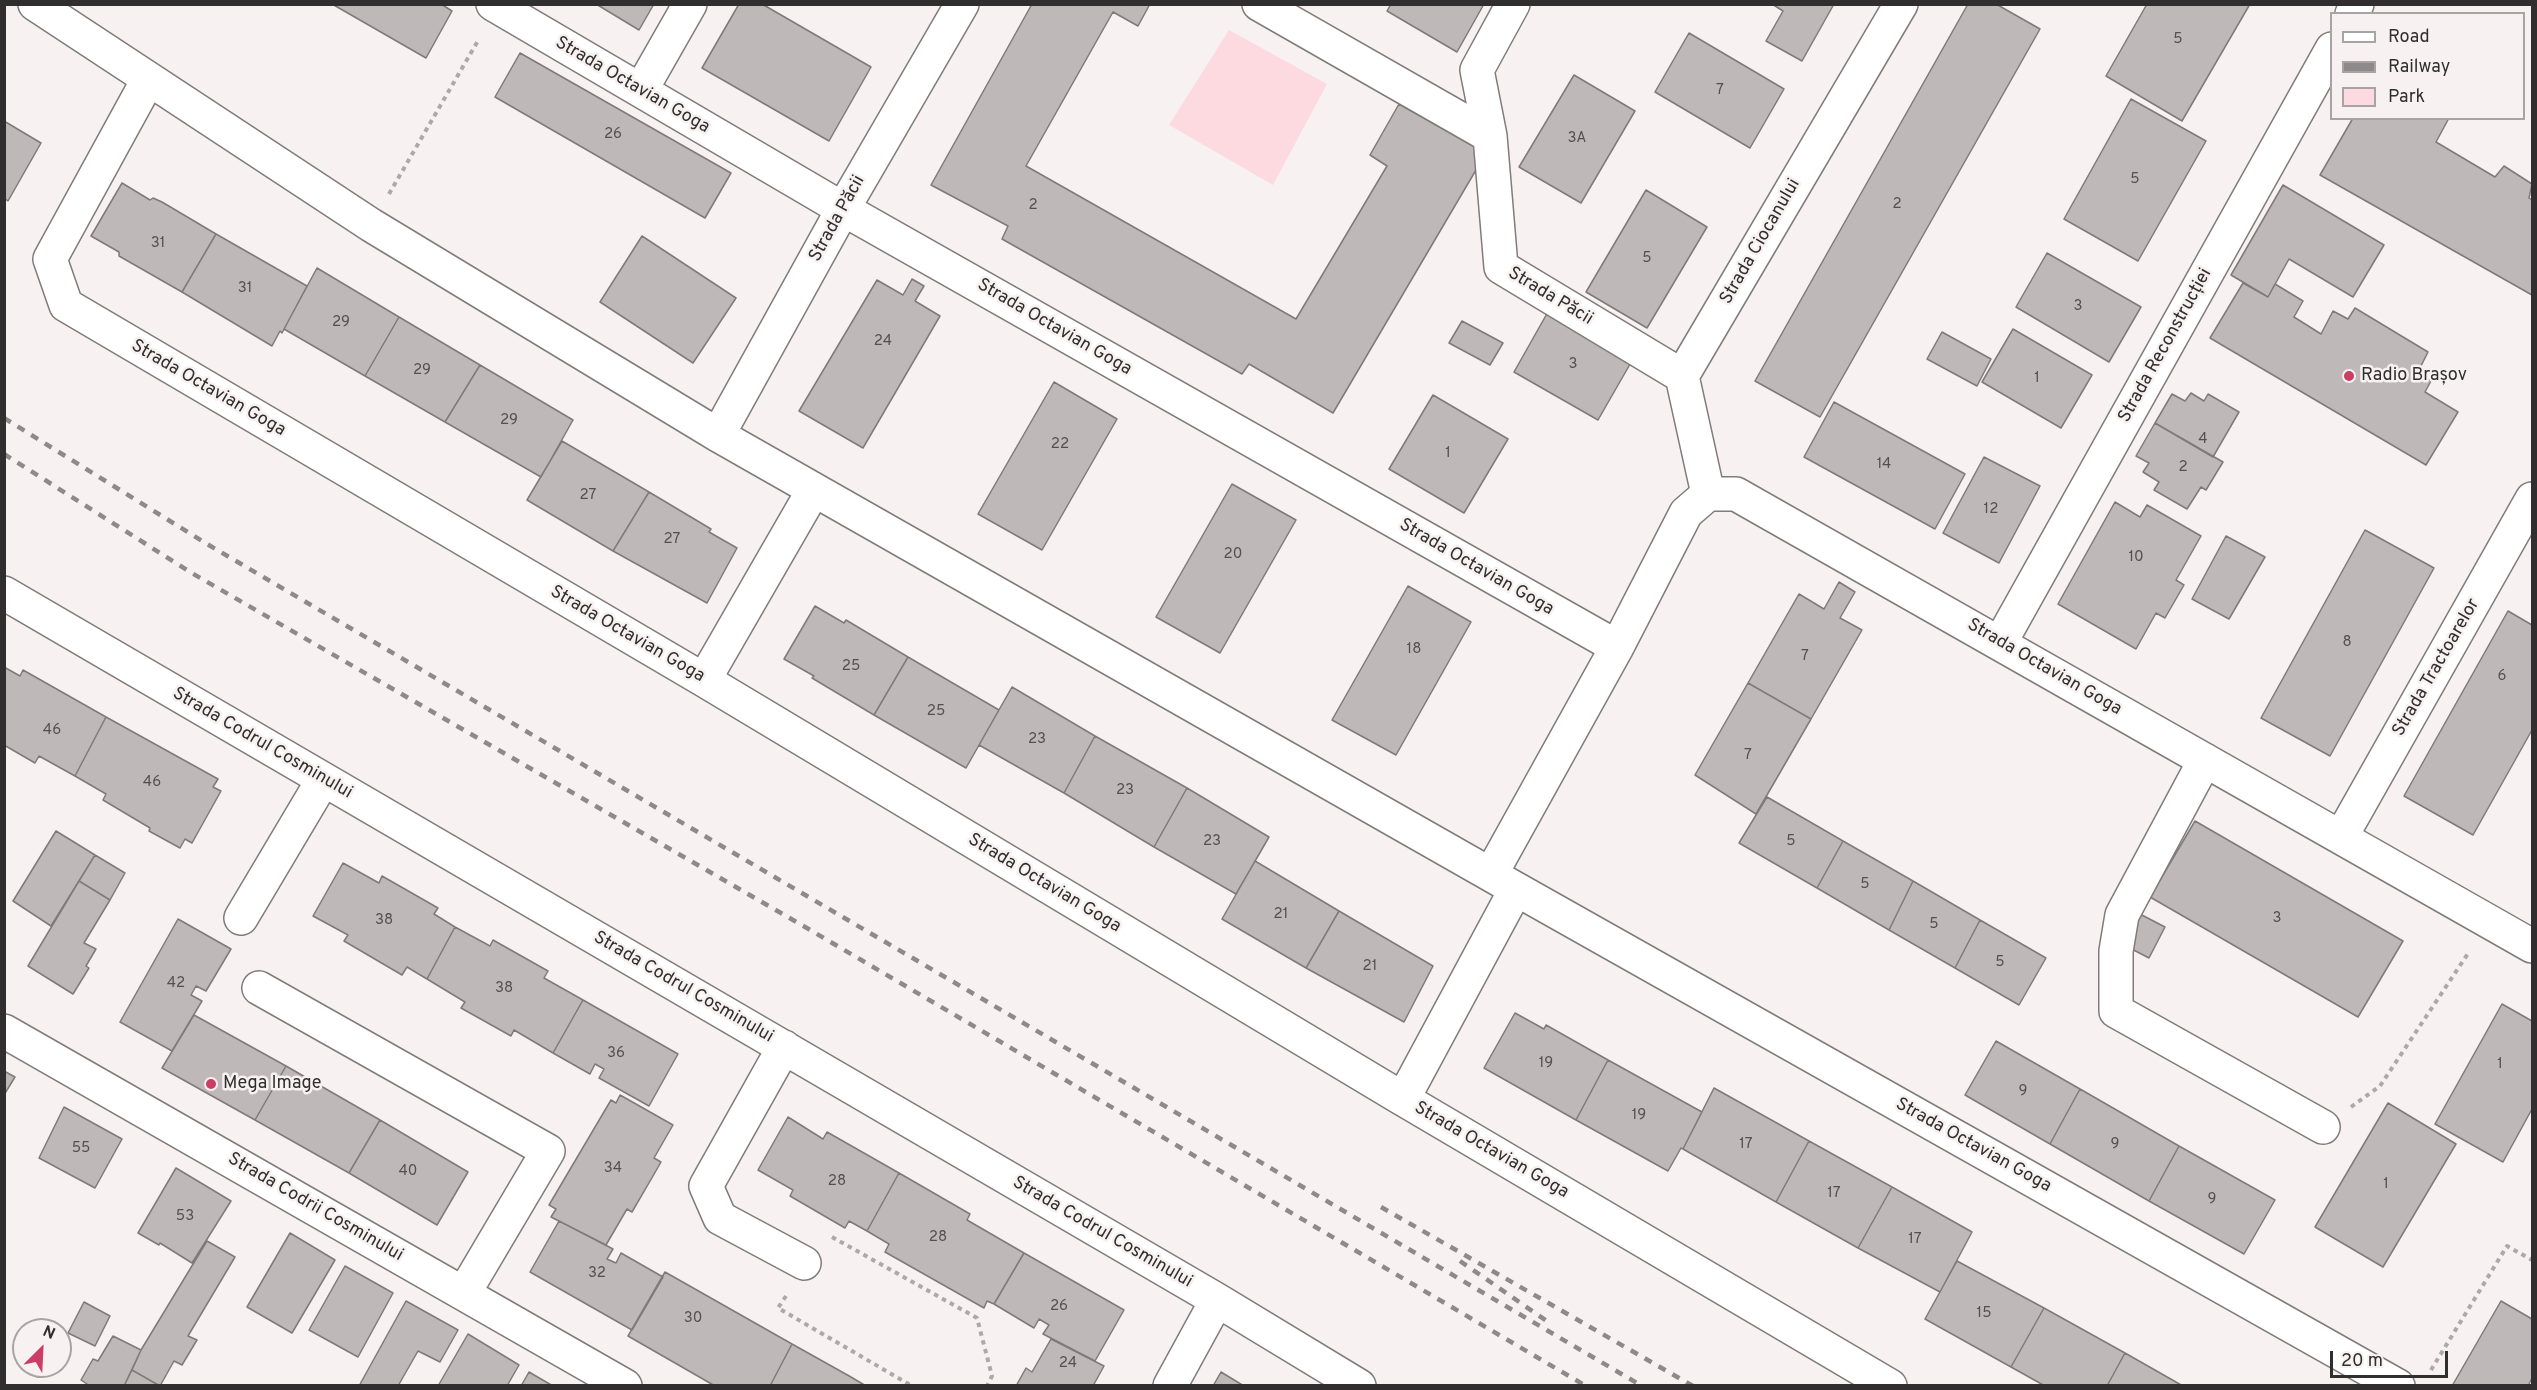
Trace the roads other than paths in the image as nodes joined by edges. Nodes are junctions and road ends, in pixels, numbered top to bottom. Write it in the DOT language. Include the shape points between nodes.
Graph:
graph roads {
  1 [pos="35,4"];
  2 [pos="690,4"];
  3 [pos="962,4"];
  4 [pos="1259,4"];
  5 [pos="1513,4"];
  6 [pos="1901,4"];
  7 [pos="497,6"];
  8 [pos="2330,52"];
  9 [pos="148,80"];
  10 [pos="641,90"];
  11 [pos="1490,136"];
  12 [pos="843,209"];
  13 [pos="1682,376"];
  14 [pos="718,435"];
  15 [pos="813,491"];
  16 [pos="1708,494"];
  17 [pos="2532,499"];
  18 [pos="4,593"];
  19 [pos="2000,643"];
  20 [pos="1617,647"];
  21 [pos="704,680"];
  22 [pos="2205,760"];
  23 [pos="322,780"];
  24 [pos="2341,837"];
  25 [pos="1504,882"];
  26 [pos="241,918"];
  27 [pos="2532,946"];
  28 [pos="259,988"];
  29 [pos="4,1031"];
  30 [pos="784,1047"];
  31 [pos="1403,1099"];
  32 [pos="2323,1127"];
  33 [pos="804,1263"];
  34 [pos="464,1293"];
  35 [pos="1217,1300"];
  36 [pos="2413,1381"];
  37 [pos="625,1386"];
  38 [pos="1170,1386"];
  39 [pos="1359,1386"];
  40 [pos="1890,1386"];
  1 -- 9 [label="street, Strada Octavian Goga"];
  2 -- 10 [label="street"];
  3 -- 12 [label="street, Strada Păcii"];
  4 -- 11 [label="street"];
  5 -- 11 [label="street, Strada Păcii" via="1477,70"];
  6 -- 13 [label="street, Strada Ciocanului"];
  7 -- 10 [label="street, Strada Octavian Goga"];
  8 -- 19 [label="street, Strada Reconstrucției"];
  9 -- 14 [label="street, Strada Octavian Goga" via="370,225"];
  9 -- 21 [label="street, Strada Octavian Goga" via="50,260 66,305"];
  10 -- 12 [label="street, Strada Octavian Goga"];
  11 -- 13 [label="street, Strada Păcii" via="1501,267"];
  12 -- 14 [label="street, Strada Păcii"];
  12 -- 20 [label="street, Strada Octavian Goga"];
  13 -- 16 [label="street"];
  14 -- 15 [label="street, Strada Octavian Goga"];
  15 -- 21 [label="street"];
  15 -- 25 [label="street, Strada Octavian Goga"];
  16 -- 19 [label="street, Strada Octavian Goga" via="1736,494"];
  16 -- 20 [label="street, Strada Octavian Goga" via="1686,513"];
  17 -- 24 [label="street, Strada Tractoarelor"];
  18 -- 23 [label="street, Strada Codrul Cosminului"];
  19 -- 22 [label="street, Strada Octavian Goga"];
  20 -- 25 [label="street, Strada Octavian Goga"];
  21 -- 31 [label="street, Strada Octavian Goga"];
  22 -- 24 [label="street, Strada Octavian Goga"];
  22 -- 32 [label="street" via="2122,915 2116,951 2116,1011"];
  23 -- 26 [label="street"];
  23 -- 30 [label="street, Strada Codrul Cosminului"];
  24 -- 27 [label="street, Strada Octavian Goga"];
  25 -- 31 [label="street, Strada Octavian Goga"];
  25 -- 36 [label="street, Strada Octavian Goga"];
  28 -- 34 [label="street" via="548,1151"];
  29 -- 34 [label="street, Strada Codrii Cosminului"];
  30 -- 33 [label="street" via="706,1186 720,1218"];
  30 -- 35 [label="street, Strada Codrul Cosminului"];
  31 -- 40 [label="street, Strada Octavian Goga"];
  34 -- 37 [label="street, Strada Codrii Cosminului"];
  35 -- 38 [label="street"];
  35 -- 39 [label="street, Strada Codrul Cosminului"];
}
